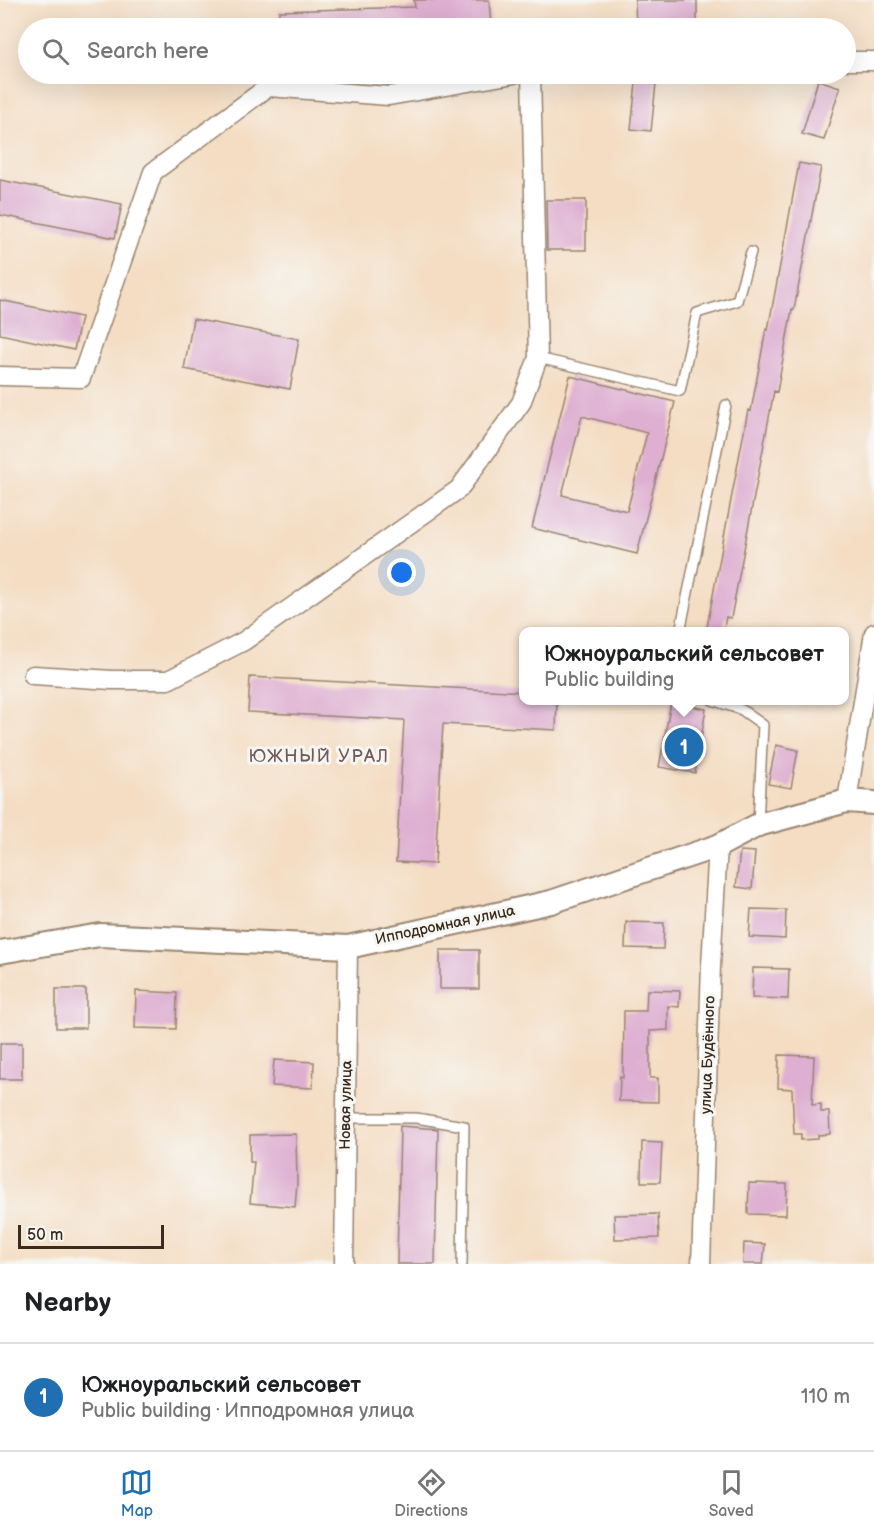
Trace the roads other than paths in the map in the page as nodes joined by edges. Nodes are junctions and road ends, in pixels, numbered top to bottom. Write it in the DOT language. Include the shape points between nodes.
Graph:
graph roads {
  1 [pos="856,61"];
  2 [pos="874,61"];
  3 [pos="457,84"];
  4 [pos="531,84"];
  5 [pos="751,252"];
  6 [pos="538,358"];
  7 [pos="0,376"];
  8 [pos="726,405"];
  9 [pos="681,627"];
  10 [pos="874,633"];
  11 [pos="33,675"];
  12 [pos="727,705"];
  13 [pos="847,801"];
  14 [pos="874,803"];
  15 [pos="758,825"];
  16 [pos="718,846"];
  17 [pos="348,947"];
  18 [pos="0,952"];
  19 [pos="346,1118"];
  20 [pos="344,1264"];
  21 [pos="462,1264"];
  22 [pos="701,1264"];
  1 -- 2 [label="street"];
  3 -- 7 [label="street" via="389,96 268,87 153,172 81,378"];
  4 -- 6 [label="street"];
  5 -- 6 [label="lane" via="737,301 697,313 680,391"];
  6 -- 11 [label="street" via="521,403 459,489 244,641 168,680"];
  8 -- 9 [label="lane"];
  10 -- 13 [label="street"];
  12 -- 15 [label="lane" via="763,725"];
  13 -- 14 [label="street, Ипподромная улица"];
  13 -- 15 [label="street, Ипподромная улица"];
  15 -- 16 [label="street, Ипподромная улица"];
  16 -- 17 [label="street, Ипподромная улица" via="551,902"];
  16 -- 22 [label="street, улица Будённого"];
  17 -- 18 [label="street, Ипподромная улица" via="100,935"];
  17 -- 19 [label="street, Новая улица"];
  19 -- 20 [label="street, Новая улица"];
  19 -- 21 [label="lane" via="416,1118 464,1126"];
}
